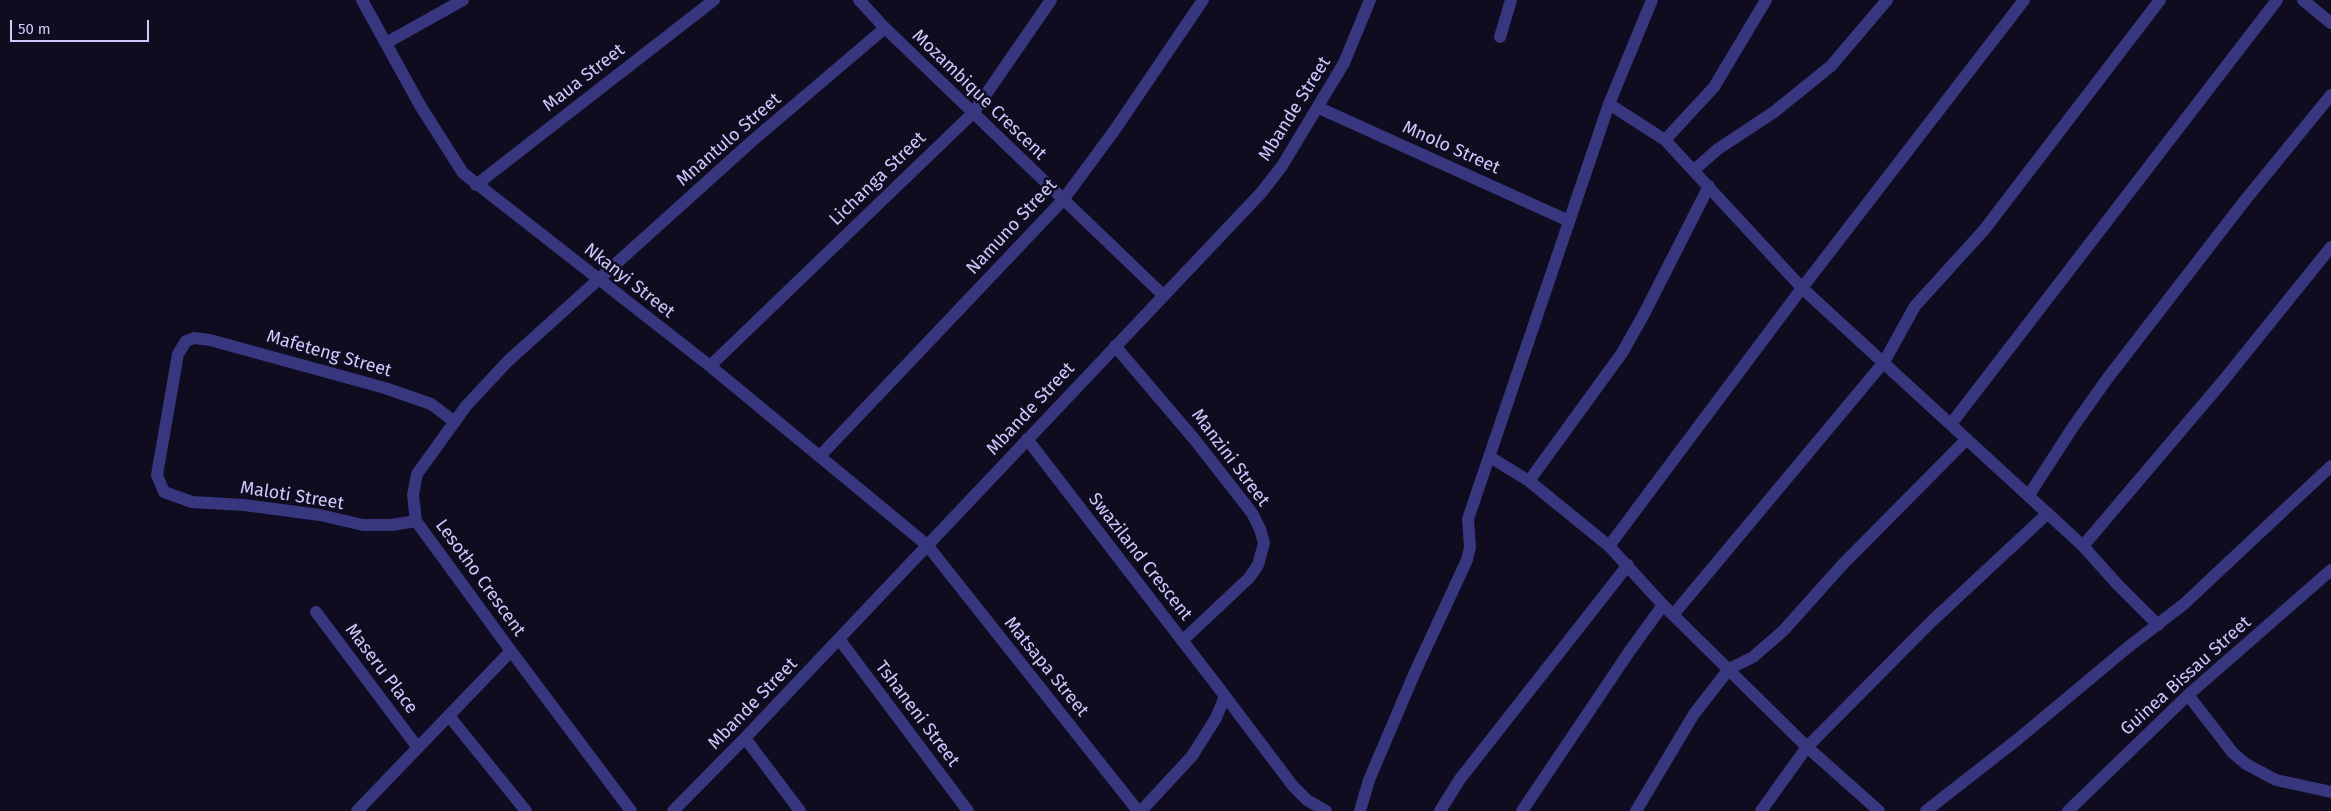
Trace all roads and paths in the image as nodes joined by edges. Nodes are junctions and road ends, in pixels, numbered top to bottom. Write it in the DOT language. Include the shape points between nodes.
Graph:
graph roads {
  1 [pos="362,0"];
  2 [pos="463,0"];
  3 [pos="714,0"];
  4 [pos="859,0"];
  5 [pos="1051,0"];
  6 [pos="1203,0"];
  7 [pos="1370,0"];
  8 [pos="1511,0"];
  9 [pos="1652,0"];
  10 [pos="1766,0"];
  11 [pos="1887,0"];
  12 [pos="2024,0"];
  13 [pos="2160,0"];
  14 [pos="2277,0"];
  15 [pos="2303,0"];
  16 [pos="2331,23"];
  17 [pos="885,28"];
  18 [pos="1500,37"];
  19 [pos="386,43"];
  20 [pos="2331,95"];
  21 [pos="1609,104"];
  22 [pos="1319,108"];
  23 [pos="973,113"];
  24 [pos="1665,140"];
  25 [pos="1694,170"];
  26 [pos="476,185"];
  27 [pos="1708,186"];
  28 [pos="1063,200"];
  29 [pos="1569,221"];
  30 [pos="2331,247"];
  31 [pos="598,280"];
  32 [pos="1802,288"];
  33 [pos="1163,295"];
  34 [pos="1115,346"];
  35 [pos="1884,362"];
  36 [pos="710,366"];
  37 [pos="455,422"];
  38 [pos="1951,424"];
  39 [pos="1027,439"];
  40 [pos="1967,440"];
  41 [pos="820,456"];
  42 [pos="1490,457"];
  43 [pos="2331,466"];
  44 [pos="1529,481"];
  45 [pos="164,492"];
  46 [pos="2029,495"];
  47 [pos="2048,513"];
  48 [pos="416,521"];
  49 [pos="927,545"];
  50 [pos="1609,546"];
  51 [pos="2083,546"];
  52 [pos="1628,565"];
  53 [pos="2331,570"];
  54 [pos="1663,605"];
  55 [pos="316,612"];
  56 [pos="1673,615"];
  57 [pos="2158,625"];
  58 [pos="839,639"];
  59 [pos="1182,641"];
  60 [pos="510,651"];
  61 [pos="1729,670"];
  62 [pos="2188,695"];
  63 [pos="1225,696"];
  64 [pos="449,716"];
  65 [pos="745,738"];
  66 [pos="1807,747"];
  67 [pos="418,748"];
  68 [pos="2331,792"];
  69 [pos="357,811"];
  70 [pos="526,811"];
  71 [pos="631,811"];
  72 [pos="672,811"];
  73 [pos="800,811"];
  74 [pos="968,811"];
  75 [pos="1140,811"];
  76 [pos="1326,811"];
  77 [pos="1360,811"];
  78 [pos="1440,811"];
  79 [pos="1522,811"];
  80 [pos="1636,811"];
  81 [pos="1761,811"];
  82 [pos="1879,811"];
  83 [pos="1926,811"];
  84 [pos="2068,811"];
  1 -- 19 [label="street, Nkanyi Street"];
  2 -- 19 [label="street"];
  3 -- 26 [label="street, Maua Street"];
  4 -- 17 [label="street, Mozambique Crescent"];
  5 -- 23 [label="street, Lichanga Street"];
  6 -- 28 [label="street, Namuno Street"];
  7 -- 22 [label="street, Mbande Street" via="1344,63"];
  8 -- 18 [label="street"];
  9 -- 21 [label="street"];
  10 -- 24 [label="street" via="1714,87"];
  11 -- 25 [label="street" via="1831,66"];
  12 -- 32 [label="street"];
  13 -- 35 [label="street" via="1984,230 1915,306"];
  14 -- 38 [label="street"];
  15 -- 16 [label="street"];
  17 -- 23 [label="street, Mozambique Crescent"];
  17 -- 31 [label="street, Mnantulo Street" via="751,142"];
  19 -- 26 [label="street, Nkanyi Street" via="453,160"];
  20 -- 46 [label="street" via="2106,379"];
  21 -- 24 [label="street"];
  21 -- 29 [label="street"];
  22 -- 29 [label="street, Mnolo Street"];
  22 -- 33 [label="street, Mbande Street" via="1261,193"];
  23 -- 28 [label="street, Mozambique Crescent"];
  23 -- 36 [label="street, Lichanga Street"];
  24 -- 25 [label="street"];
  25 -- 27 [label="street"];
  26 -- 31 [label="street, Nkanyi Street"];
  27 -- 32 [label="street"];
  27 -- 44 [label="street" via="1622,353"];
  28 -- 33 [label="street, Mozambique Crescent"];
  28 -- 41 [label="street, Namuno Street"];
  29 -- 42 [label="street"];
  30 -- 51 [label="street"];
  31 -- 36 [label="street, Nkanyi Street"];
  31 -- 37 [label="street, Lesotho Crescent" via="508,360"];
  32 -- 35 [label="street"];
  32 -- 50 [label="street"];
  33 -- 34 [label="street, Mbande Street"];
  34 -- 39 [label="street, Mbande Street"];
  34 -- 59 [label="street, Manzini Street" via="1196,440 1252,513 1264,543 1258,565 1248,578"];
  35 -- 38 [label="street"];
  35 -- 56 [label="street"];
  36 -- 41 [label="street, Nkanyi Street"];
  37 -- 45 [label="street, Mafeteng Street" via="431,404 385,388 194,338 186,341 178,354 157,474"];
  37 -- 48 [label="street, Lesotho Crescent" via="418,474 413,495"];
  38 -- 40 [label="street"];
  39 -- 49 [label="street, Mbande Street"];
  39 -- 59 [label="street, Swaziland Crescent"];
  40 -- 46 [label="street"];
  40 -- 61 [label="street" via="1844,564 1783,631 1753,657"];
  41 -- 49 [label="street, Nkanyi Street"];
  42 -- 44 [label="street"];
  42 -- 77 [label="street" via="1468,518 1470,546 1467,560 1415,672 1369,780"];
  43 -- 57 [label="street"];
  44 -- 50 [label="street"];
  45 -- 48 [label="street, Maloti Street" via="192,502 254,506 320,515 362,525"];
  46 -- 47 [label="street"];
  47 -- 51 [label="street"];
  47 -- 66 [label="street" via="1932,621"];
  48 -- 60 [label="street, Lesotho Crescent"];
  49 -- 58 [label="street, Mbande Street"];
  49 -- 75 [label="street, Matsapa Street"];
  50 -- 52 [label="street"];
  51 -- 57 [label="street"];
  52 -- 54 [label="street"];
  52 -- 78 [label="street" via="1460,779"];
  53 -- 62 [label="street, Guinea Bissau Street"];
  54 -- 56 [label="street"];
  54 -- 79 [label="street"];
  55 -- 67 [label="street, Maseru Place"];
  56 -- 61 [label="street"];
  57 -- 83 [label="street"];
  58 -- 65 [label="street, Mbande Street"];
  58 -- 74 [label="street, Tshaneni Street"];
  59 -- 63 [label="street, Swaziland Crescent"];
  60 -- 64 [label="street"];
  60 -- 71 [label="street, Lesotho Crescent"];
  61 -- 66 [label="street"];
  61 -- 80 [label="street" via="1694,714"];
  62 -- 68 [label="street" via="2246,764 2276,780"];
  62 -- 84 [label="street, Guinea Bissau Street"];
  63 -- 75 [label="street" via="1216,718 1192,756"];
  63 -- 76 [label="street, Swaziland Crescent" via="1293,786 1307,800"];
  64 -- 67 [label="street"];
  64 -- 70 [label="street"];
  65 -- 72 [label="street, Mbande Street"];
  65 -- 73 [label="street"];
  66 -- 81 [label="street"];
  66 -- 82 [label="street"];
  67 -- 69 [label="street"];
}
